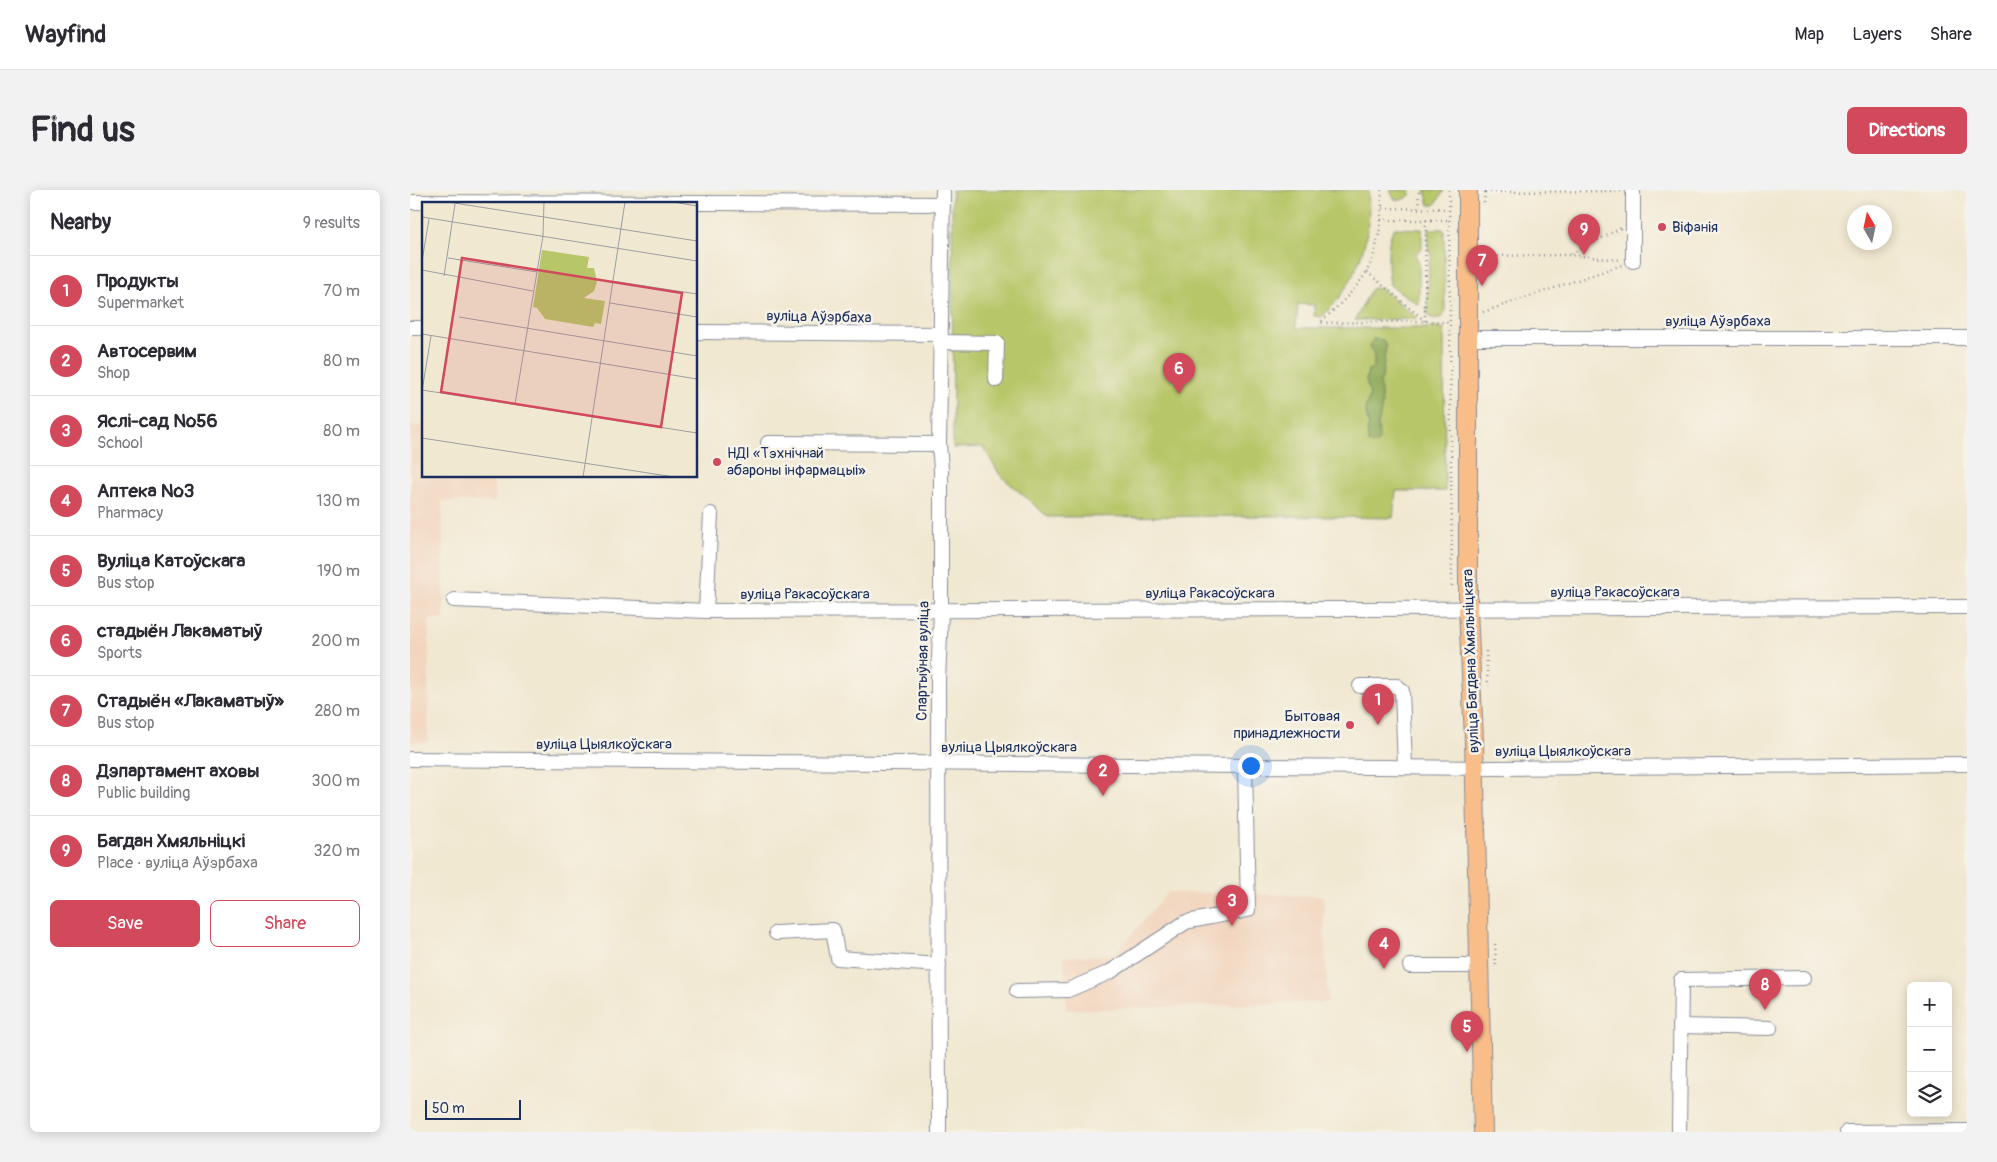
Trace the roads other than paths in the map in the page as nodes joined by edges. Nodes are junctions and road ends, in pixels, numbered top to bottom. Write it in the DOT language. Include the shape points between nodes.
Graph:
graph roads {
  1 [pos="1633,190"];
  2 [pos="1476,191"];
  3 [pos="943,197"];
  4 [pos="410,202"];
  5 [pos="1633,261"];
  6 [pos="698,332"];
  7 [pos="940,338"];
  8 [pos="1469,338"];
  9 [pos="1967,338"];
  10 [pos="996,380"];
  11 [pos="768,443"];
  12 [pos="939,444"];
  13 [pos="711,514"];
  14 [pos="454,600"];
  15 [pos="1967,607"];
  16 [pos="1468,609"];
  17 [pos="706,611"];
  18 [pos="941,611"];
  19 [pos="1360,686"];
  20 [pos="410,759"];
  21 [pos="939,763"];
  22 [pos="1967,764"];
  23 [pos="1245,765"];
  24 [pos="1405,766"];
  25 [pos="1474,767"];
  26 [pos="776,933"];
  27 [pos="1479,963"];
  28 [pos="939,965"];
  29 [pos="1410,966"];
  30 [pos="1804,978"];
  31 [pos="1017,992"];
  32 [pos="1680,1026"];
  33 [pos="1770,1028"];
  34 [pos="1967,1131"];
  35 [pos="939,1132"];
  36 [pos="1483,1132"];
  37 [pos="1679,1132"];
  38 [pos="1847,1132"];
  1 -- 5 [label="street"];
  2 -- 8 [label="main road, вуліца Багдана Хмяльніцкага"];
  3 -- 4 [label="street"];
  3 -- 7 [label="street, Спартыўная вуліца"];
  6 -- 7 [label="street, вуліца Аўэрбаха"];
  7 -- 10 [label="street, вуліца Аўэрбаха" via="997,343"];
  7 -- 12 [label="street, Спартыўная вуліца"];
  8 -- 9 [label="street, вуліца Аўэрбаха"];
  8 -- 16 [label="main road, вуліца Багдана Хмяльніцкага"];
  11 -- 12 [label="street"];
  12 -- 18 [label="street, Спартыўная вуліца"];
  13 -- 17 [label="street"];
  14 -- 17 [label="street, вуліца Ракасоўскага"];
  15 -- 16 [label="street, вуліца Ракасоўскага"];
  16 -- 18 [label="street, вуліца Ракасоўскага"];
  16 -- 25 [label="main road, вуліца Багдана Хмяльніцкага"];
  17 -- 18 [label="street, вуліца Ракасоўскага"];
  18 -- 21 [label="street, Спартыўная вуліца"];
  19 -- 24 [label="street" via="1397,686 1402,691"];
  20 -- 21 [label="street, вуліца Цыялкоўскага"];
  21 -- 23 [label="street, вуліца Цыялкоўскага"];
  21 -- 28 [label="street, Спартыўная вуліца"];
  22 -- 25 [label="street, вуліца Цыялкоўскага"];
  23 -- 24 [label="street, вуліца Цыялкоўскага"];
  23 -- 31 [label="street" via="1248,910 1186,922 1110,972 1068,990"];
  24 -- 25 [label="street, вуліца Цыялкоўскага"];
  25 -- 27 [label="main road, вуліца Багдана Хмяльніцкага"];
  26 -- 28 [label="street" via="833,930 838,958"];
  27 -- 29 [label="street"];
  27 -- 36 [label="main road, вуліца Багдана Хмяльніцкага"];
  28 -- 35 [label="street, Спартыўная вуліца"];
  30 -- 32 [label="street" via="1681,980"];
  32 -- 33 [label="street"];
  32 -- 37 [label="street"];
  34 -- 38 [label="street"];
}
